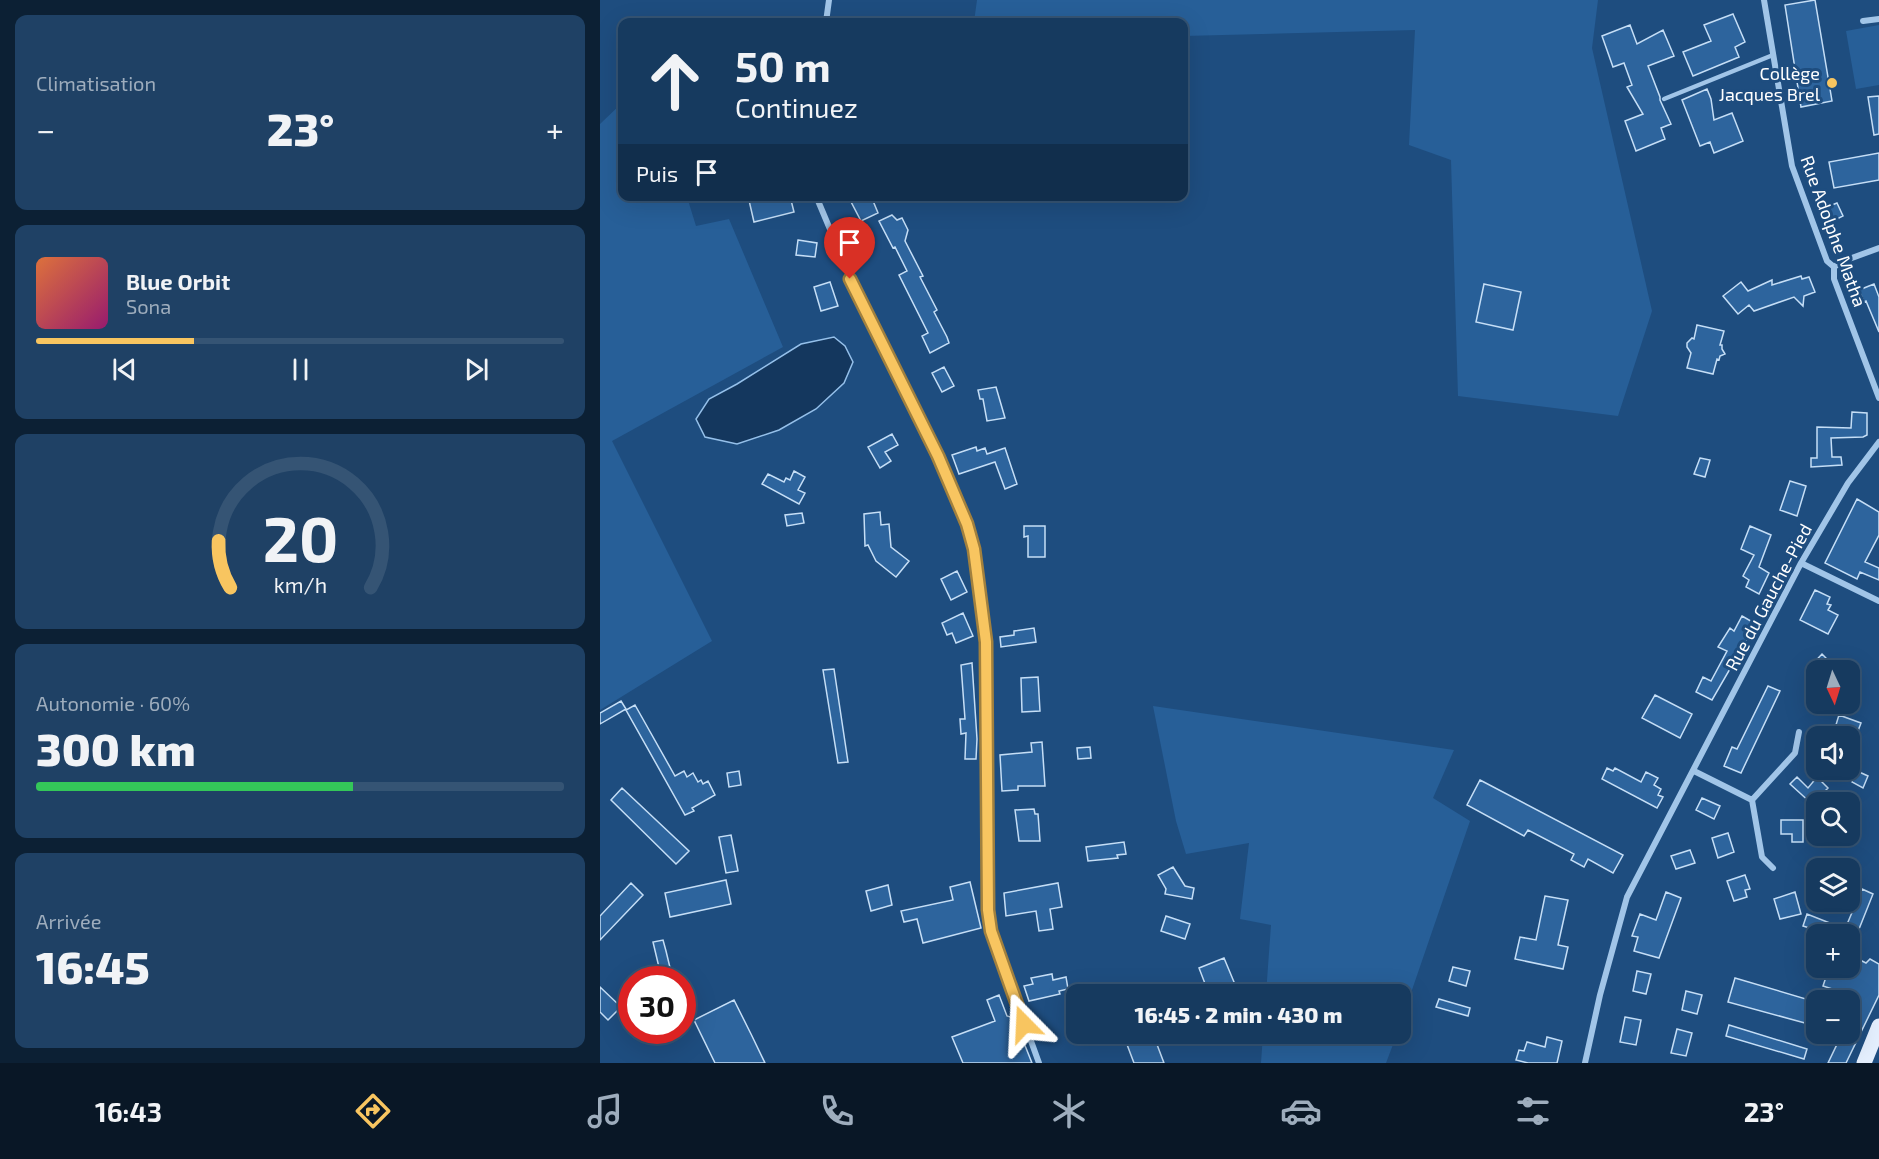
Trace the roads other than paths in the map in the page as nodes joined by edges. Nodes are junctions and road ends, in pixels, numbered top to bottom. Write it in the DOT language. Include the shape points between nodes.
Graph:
graph roads {
  1 [pos="829,0"];
  2 [pos="1764,0"];
  3 [pos="827,18"];
  4 [pos="1879,19"];
  5 [pos="1863,21"];
  6 [pos="1773,55"];
  7 [pos="1664,99"];
  8 [pos="817,201"];
  9 [pos="1879,248"];
  10 [pos="1834,267"];
  11 [pos="1879,398"];
  12 [pos="1879,442"];
  13 [pos="1802,563"];
  14 [pos="1879,601"];
  15 [pos="1799,732"];
  16 [pos="1694,771"];
  17 [pos="1752,800"];
  18 [pos="1773,868"];
  19 [pos="1879,1026"];
  20 [pos="1039,1063"];
  21 [pos="1585,1063"];
  22 [pos="1864,1063"];
  1 -- 3 [label="street"];
  2 -- 6 [label="street, Rue Adolphe Matha"];
  4 -- 5 [label="street"];
  6 -- 7 [label="lane"];
  6 -- 10 [label="street, Rue Adolphe Matha" via="1792,166 1827,261"];
  8 -- 20 [label="street" via="850,279 938,456 974,549 986,642 987,890 991,931"];
  9 -- 10 [label="street"];
  10 -- 11 [label="street, Rue Adolphe Matha" via="1834,279"];
  12 -- 13 [label="street, Rue du Gauche-Pied" via="1848,483"];
  13 -- 14 [label="street"];
  13 -- 16 [label="street, Rue du Gauche-Pied"];
  15 -- 17 [label="street" via="1795,753"];
  16 -- 17 [label="street"];
  16 -- 21 [label="street, Rue du Gauche-Pied" via="1627,897"];
  17 -- 18 [label="street" via="1762,857"];
  19 -- 22 [label="main road"];
}
